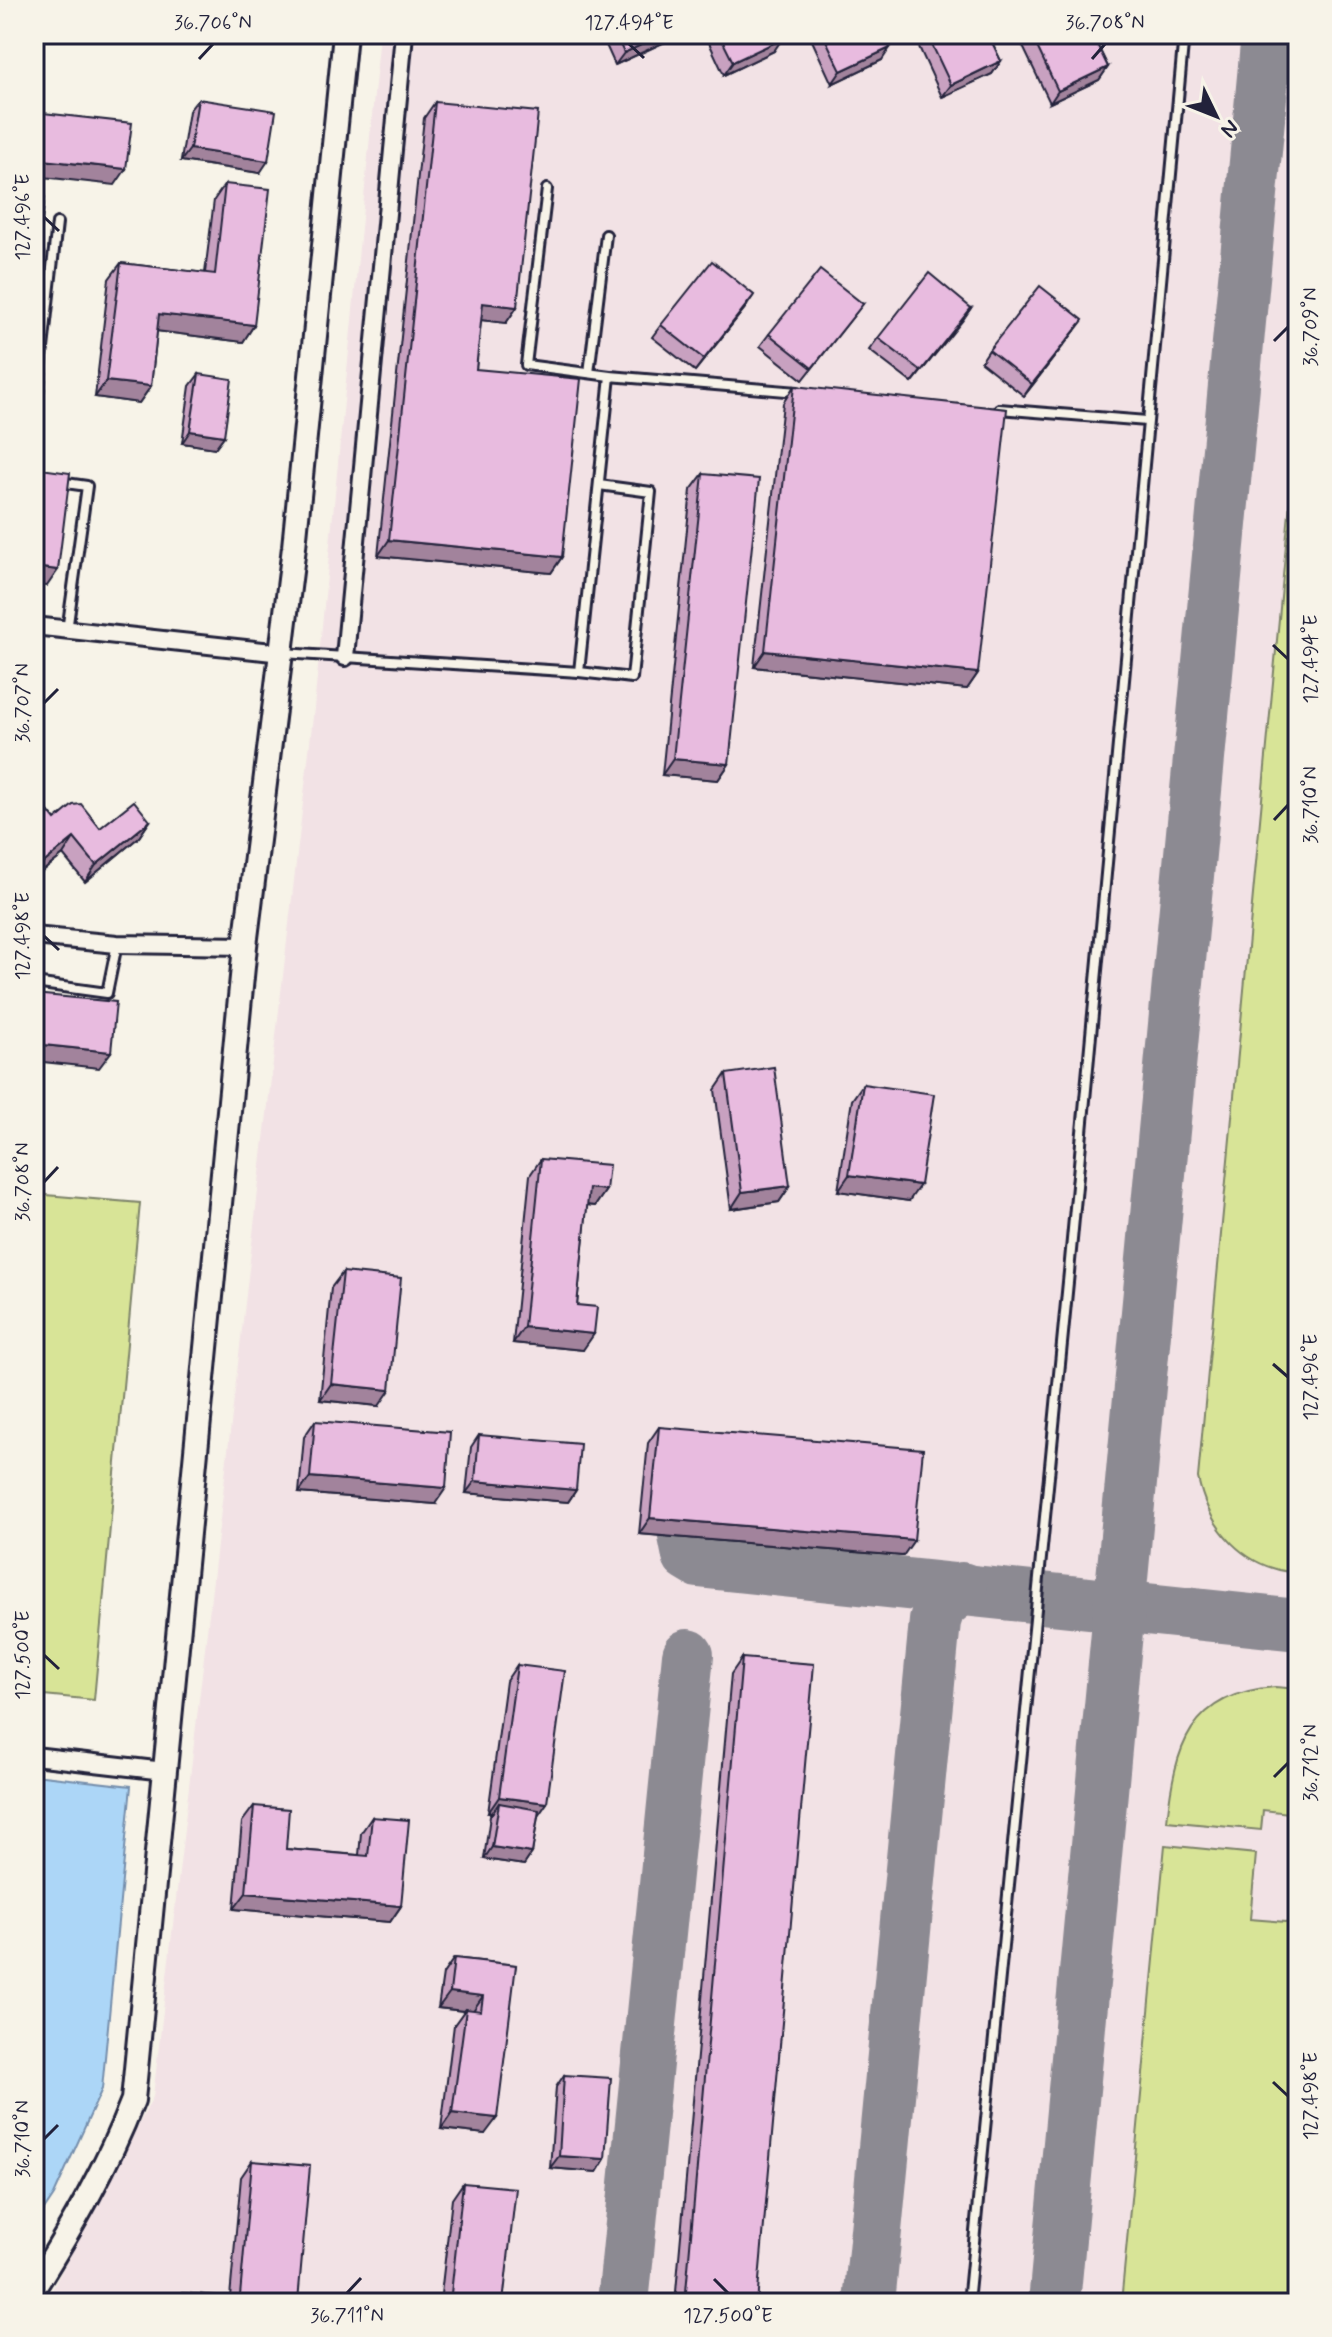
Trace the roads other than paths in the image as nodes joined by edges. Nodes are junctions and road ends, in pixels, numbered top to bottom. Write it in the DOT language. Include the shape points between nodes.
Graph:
graph roads {
  1 [pos="345,34"];
  2 [pos="404,34"];
  3 [pos="1184,34"];
  4 [pos="547,189"];
  5 [pos="57,223"];
  6 [pos="606,235"];
  7 [pos="589,373"];
  8 [pos="610,376"];
  9 [pos="804,393"];
  10 [pos="991,408"];
  11 [pos="1147,421"];
  12 [pos="34,429"];
  13 [pos="47,480"];
  14 [pos="599,485"];
  15 [pos="34,626"];
  16 [pos="67,632"];
  17 [pos="282,653"];
  18 [pos="345,657"];
  19 [pos="579,672"];
  20 [pos="34,936"];
  21 [pos="117,944"];
  22 [pos="245,946"];
  23 [pos="34,983"];
  24 [pos="34,1756"];
  25 [pos="164,1771"];
  26 [pos="34,2288"];
  27 [pos="968,2303"];
  1 -- 17 [label="street"];
  2 -- 18 [label="street"];
  3 -- 11 [label="lane"];
  4 -- 7 [label="lane" via="526,365"];
  5 -- 12 [label="lane"];
  6 -- 7 [label="lane"];
  7 -- 8 [label="lane"];
  8 -- 9 [label="lane"];
  8 -- 14 [label="lane"];
  10 -- 11 [label="lane"];
  11 -- 27 [label="lane"];
  13 -- 16 [label="lane" via="87,486"];
  14 -- 19 [label="lane"];
  14 -- 19 [label="lane" via="651,492 632,678"];
  15 -- 16 [label="street"];
  16 -- 17 [label="street"];
  17 -- 18 [label="lane"];
  17 -- 22 [label="street"];
  18 -- 19 [label="lane"];
  20 -- 21 [label="street"];
  21 -- 22 [label="street"];
  21 -- 23 [label="lane" via="107,993"];
  22 -- 25 [label="street"];
  24 -- 25 [label="street"];
  25 -- 26 [label="street" via="133,2100 93,2187"];
}
